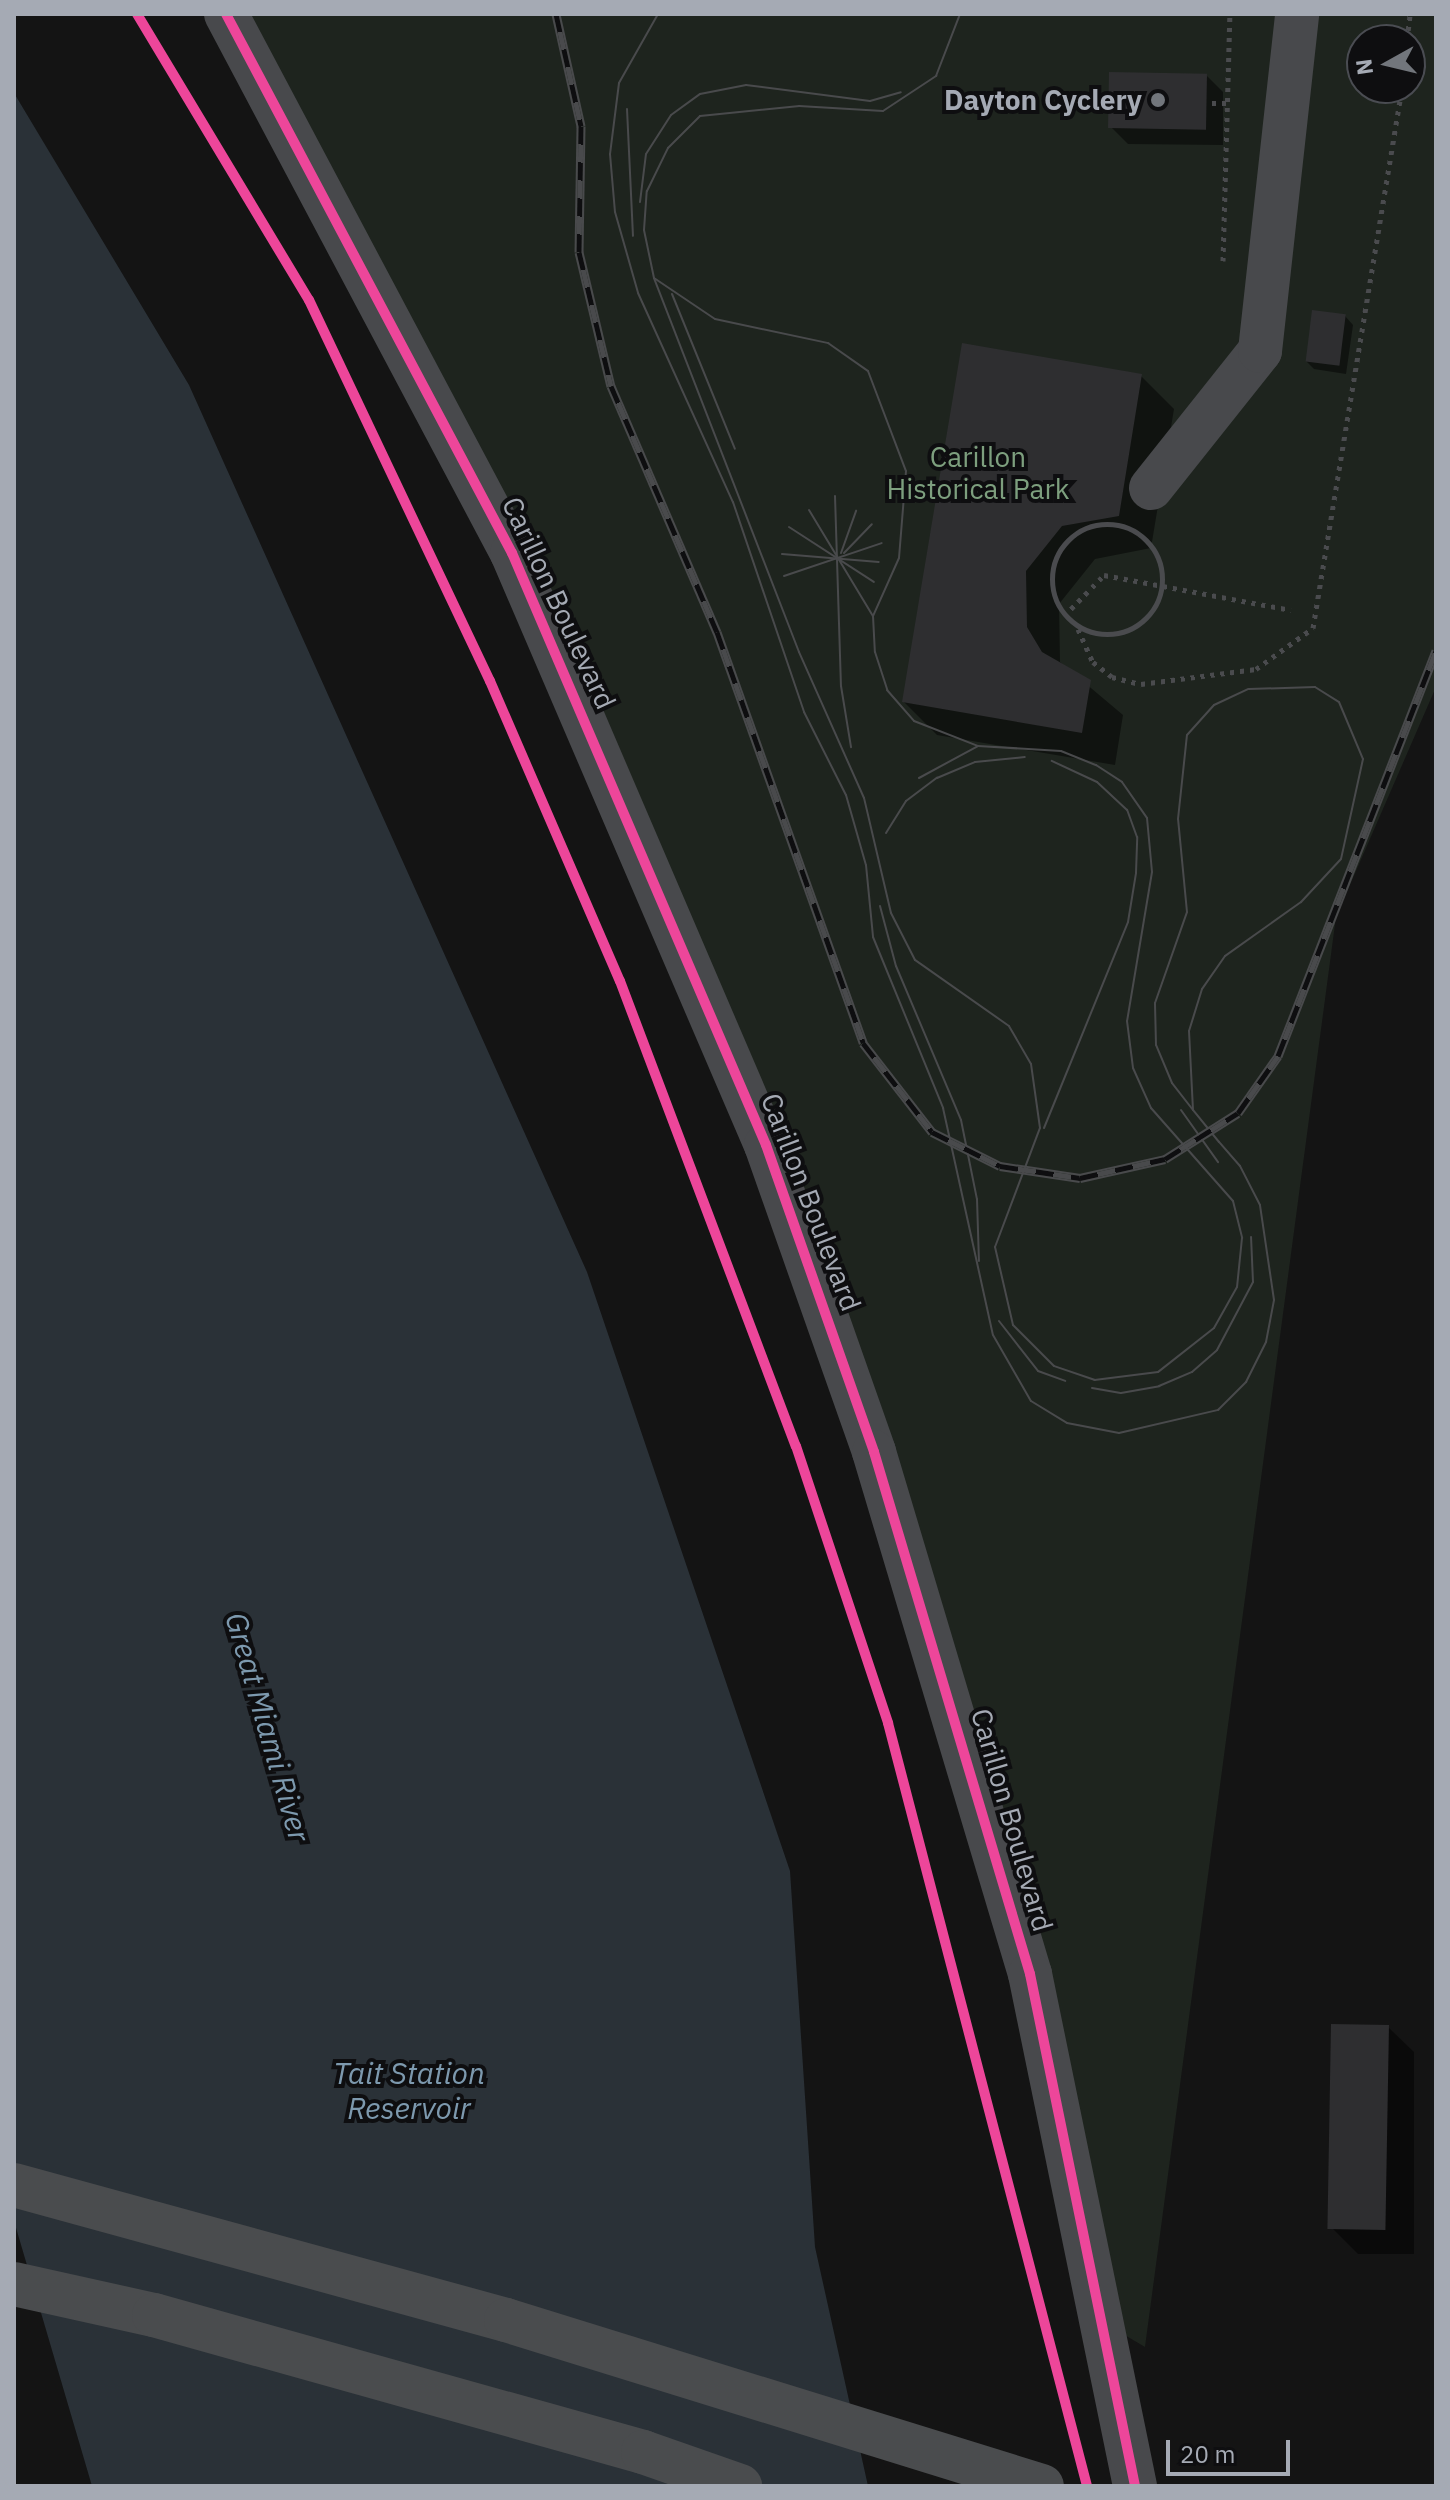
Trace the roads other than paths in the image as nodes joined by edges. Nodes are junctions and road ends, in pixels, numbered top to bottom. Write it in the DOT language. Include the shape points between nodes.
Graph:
graph roads {
  1 [pos="226,14"];
  2 [pos="1297,14"];
  3 [pos="1151,488"];
  4 [pos="14,2185"];
  5 [pos="14,2284"];
  6 [pos="740,2486"];
  7 [pos="1042,2486"];
  8 [pos="1135,2486"];
  1 -- 8 [label="street, Carillon Boulevard" via="512,553 771,1159 874,1452 1030,1974"];
  2 -- 3 [label="street" via="1260,351"];
  4 -- 7 [label="highway" via="506,2320"];
  5 -- 6 [label="highway" via="185,2323 643,2452"];
}
